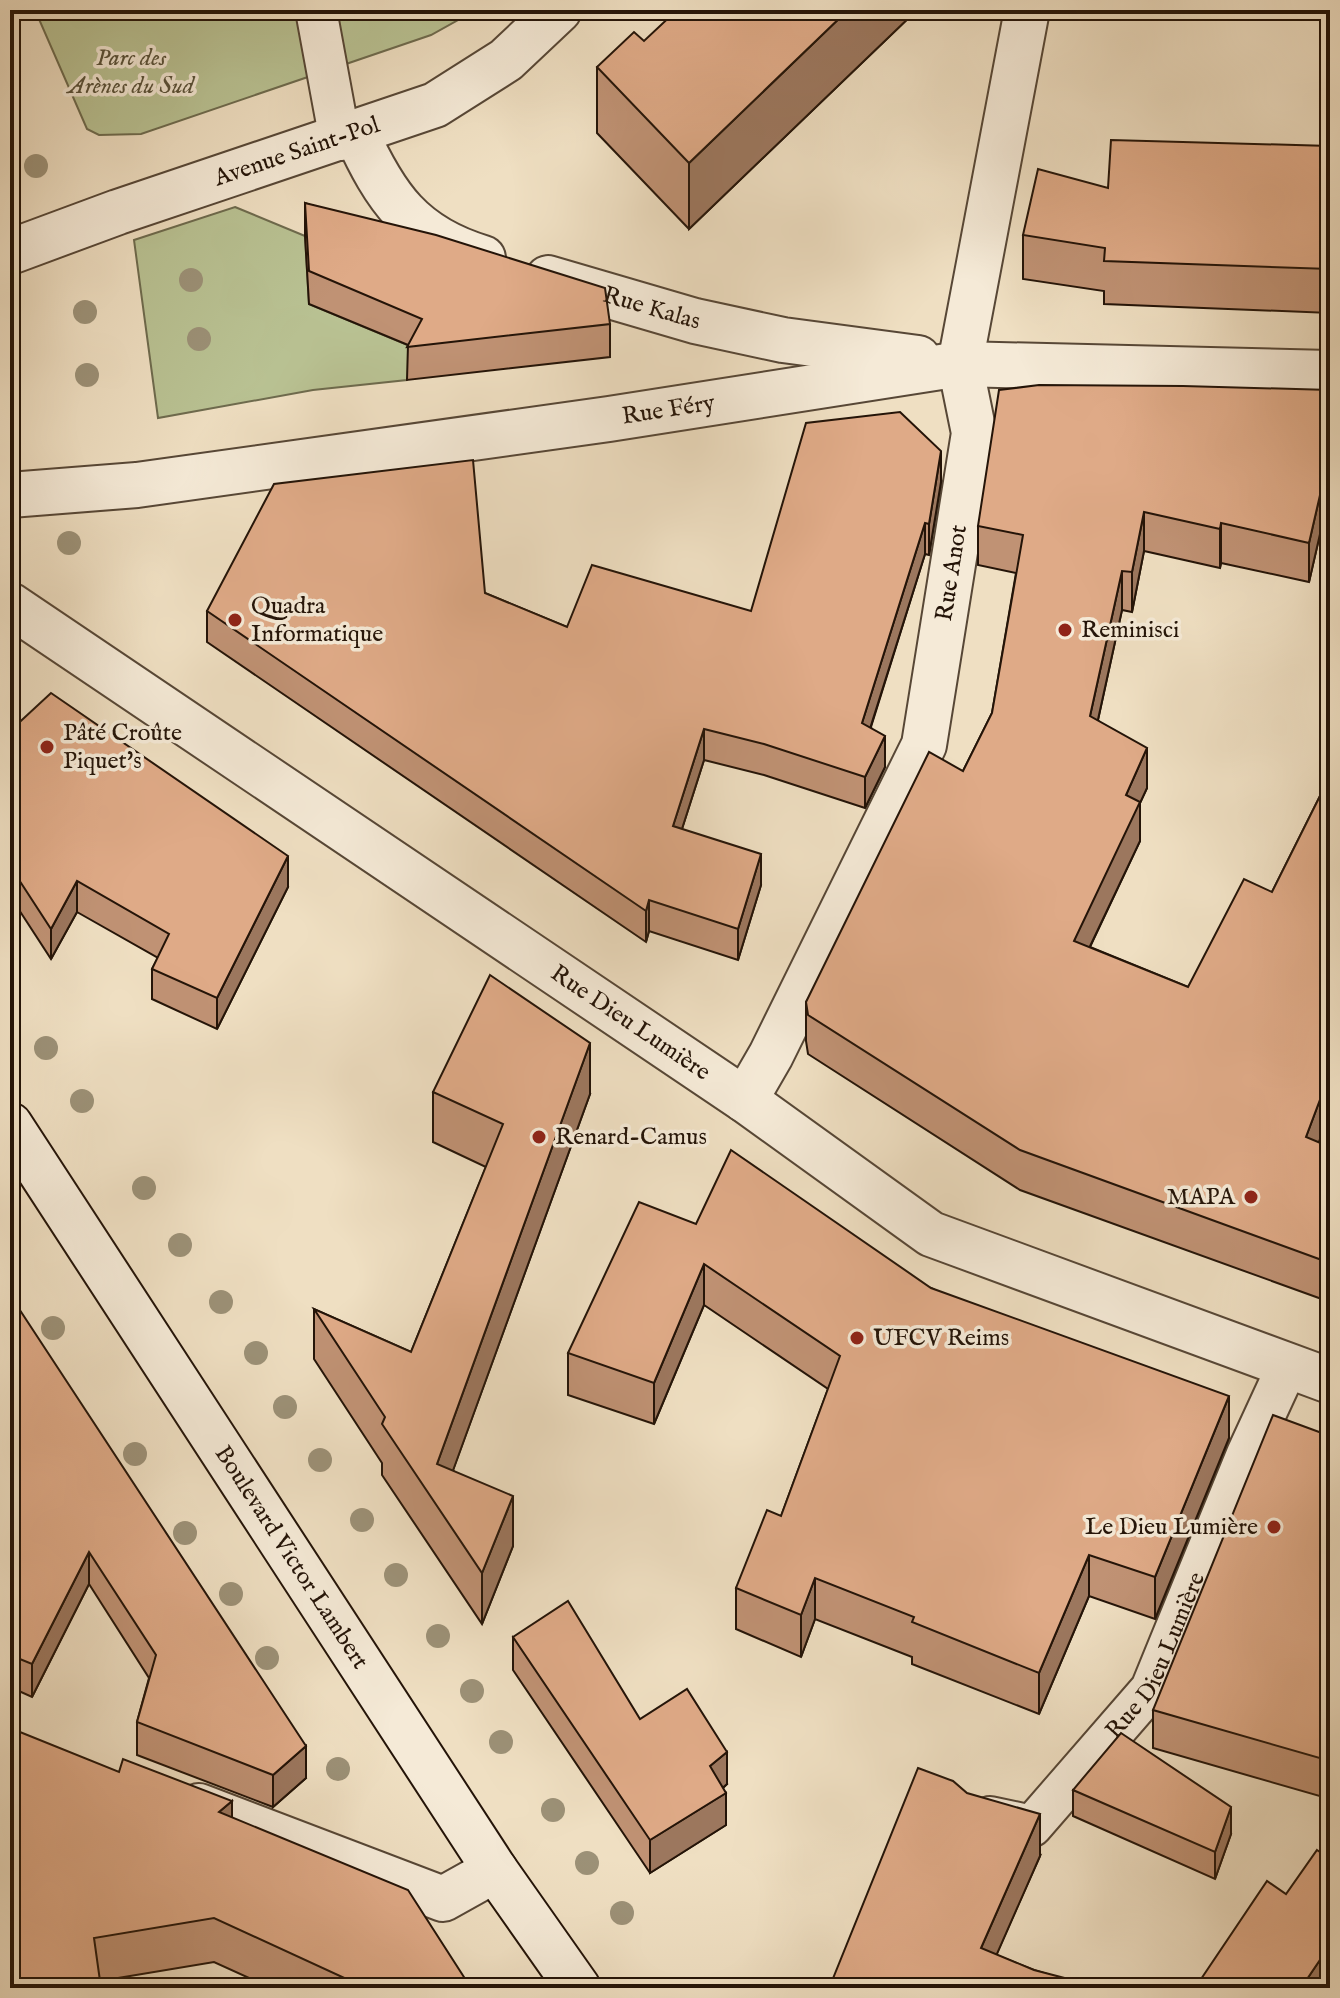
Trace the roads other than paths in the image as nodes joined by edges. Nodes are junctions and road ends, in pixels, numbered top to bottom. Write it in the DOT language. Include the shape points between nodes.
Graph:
graph roads {
  1 [pos="316,10"];
  2 [pos="559,10"];
  3 [pos="1027,10"];
  4 [pos="348,136"];
  5 [pos="10,252"];
  6 [pos="960,364"];
  7 [pos="1330,373"];
  8 [pos="10,495"];
  9 [pos="10,605"];
  10 [pos="745,1100"];
  11 [pos="10,1125"];
  12 [pos="1288,1365"];
  13 [pos="1330,1381"];
  14 [pos="159,1791"];
  15 [pos="973,1813"];
  16 [pos="495,1870"];
  17 [pos="578,1988"];
  1 -- 4 [label="lane"];
  2 -- 4 [label="street, Avenue Saint-Pol" via="506,60 435,105"];
  3 -- 6 [label="street, Rue Anot"];
  4 -- 5 [label="street, Avenue Saint-Pol"];
  4 -- 6 [label="street, Rue Kalas" via="404,217 454,250 695,321 783,340"];
  6 -- 7 [label="street, Rue Féry"];
  6 -- 8 [label="street, Rue Féry" via="137,485"];
  6 -- 10 [label="street, Rue Anot" via="974,433 924,745"];
  9 -- 10 [label="street, Rue Dieu Lumière"];
  10 -- 12 [label="street, Rue Dieu Lumière" via="931,1234"];
  11 -- 16 [label="street, Boulevard Victor Lambert"];
  12 -- 13 [label="street, Rue Dieu Lumière"];
  12 -- 15 [label="lane, Rue Dieu Lumière" via="1151,1689 1032,1826"];
  14 -- 16 [label="street" via="443,1899"];
  16 -- 17 [label="street, Boulevard Victor Lambert"];
}
